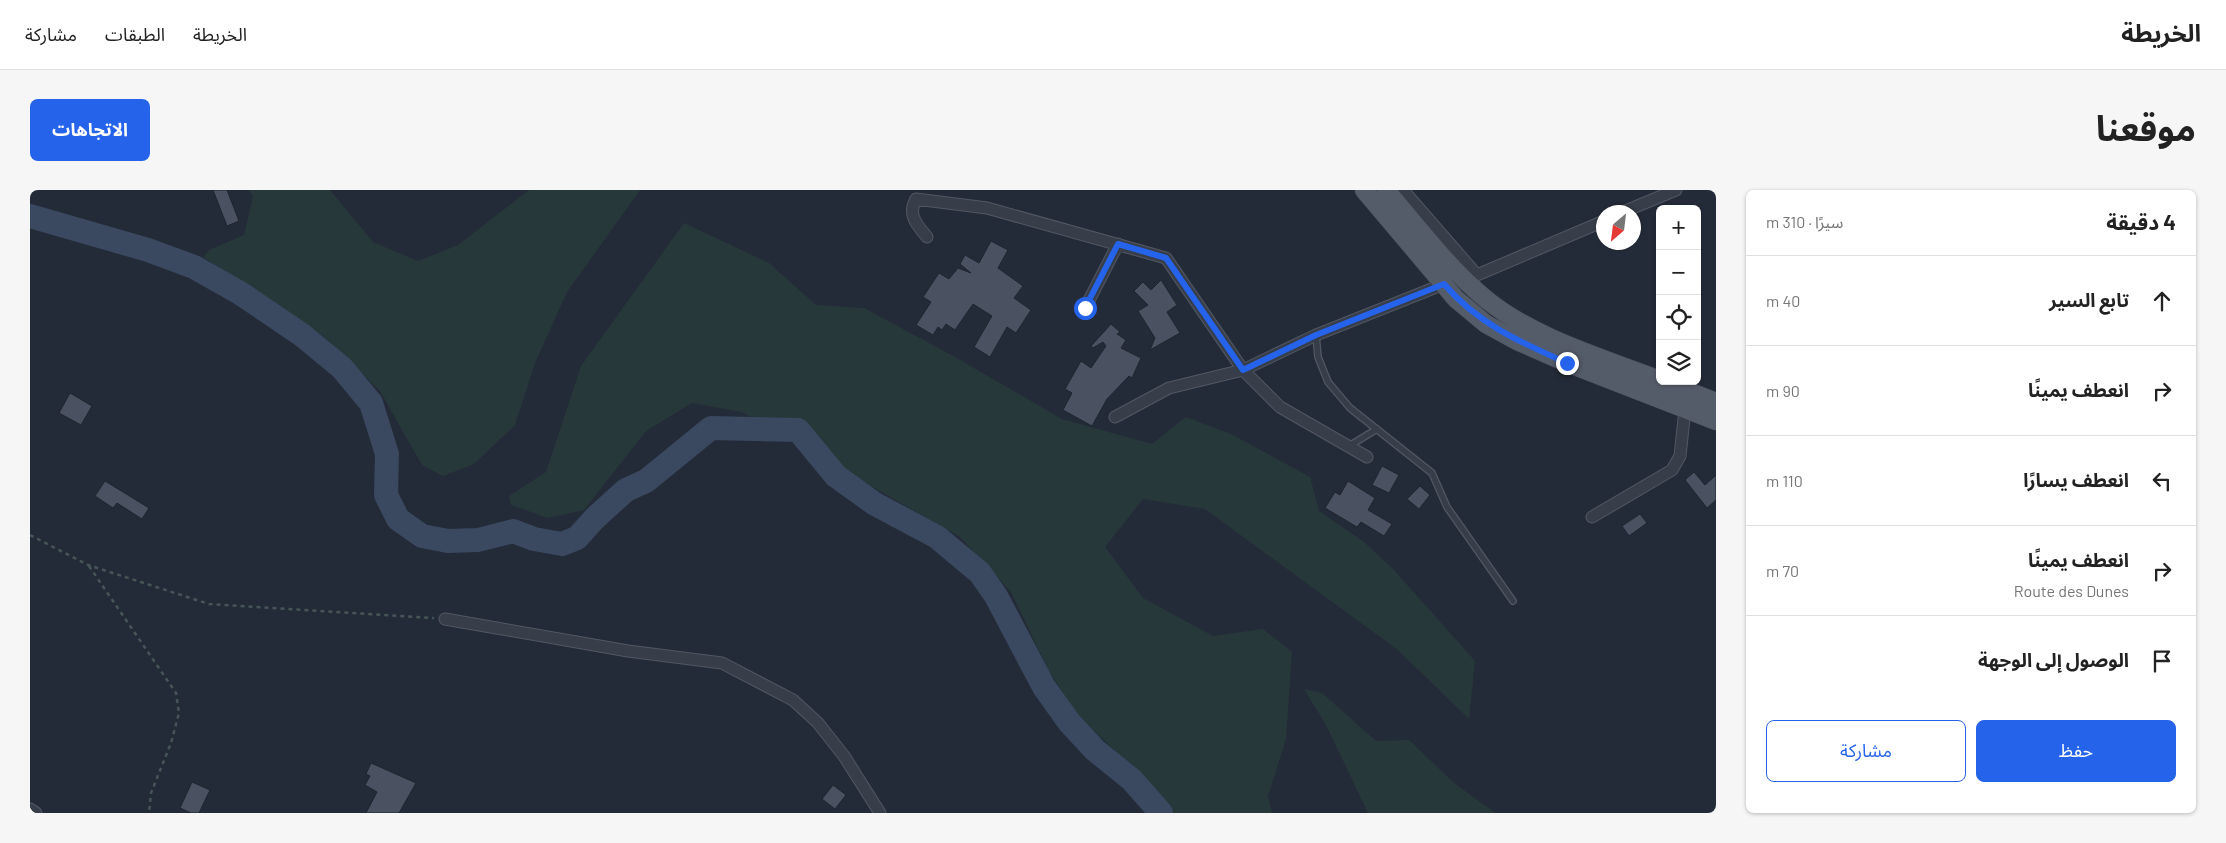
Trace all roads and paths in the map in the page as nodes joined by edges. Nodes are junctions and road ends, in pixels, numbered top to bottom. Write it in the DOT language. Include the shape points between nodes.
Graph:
graph roads {
  1 [pos="1364,190"];
  2 [pos="1386,190"];
  3 [pos="1403,190"];
  4 [pos="1676,190"];
  5 [pos="914,195"];
  6 [pos="1640,205"];
  7 [pos="1596,224"];
  8 [pos="927,237"];
  9 [pos="1118,244"];
  10 [pos="1444,284"];
  11 [pos="1085,308"];
  12 [pos="1316,335"];
  13 [pos="1243,370"];
  14 [pos="1656,379"];
  15 [pos="1671,385"];
  16 [pos="1716,402"];
  17 [pos="1685,409"];
  18 [pos="1115,417"];
  19 [pos="1716,421"];
  20 [pos="1377,429"];
  21 [pos="1348,447"];
  22 [pos="1367,457"];
  23 [pos="1592,516"];
  24 [pos="30,535"];
  25 [pos="88,565"];
  26 [pos="1513,601"];
  27 [pos="445,619"];
  28 [pos="30,809"];
  29 [pos="36,813"];
  30 [pos="149,813"];
  31 [pos="880,813"];
  1 -- 10 [label="main road"];
  2 -- 14 [label="main road" via="1466,281 1488,301 1524,325"];
  3 -- 7 [label="street" via="1477,275"];
  4 -- 6 [label="street"];
  5 -- 8 [label="street" via="911,208 914,221"];
  5 -- 9 [label="street" via="987,208"];
  9 -- 11 [label="street"];
  9 -- 13 [label="street" via="1166,258"];
  10 -- 12 [label="street"];
  10 -- 17 [label="main road" via="1456,299 1486,324 1517,341"];
  12 -- 13 [label="street"];
  12 -- 20 [label="lane" via="1318,357 1328,382 1350,408"];
  13 -- 18 [label="street" via="1169,388"];
  13 -- 21 [label="street" via="1280,407"];
  15 -- 16 [label="main road"];
  17 -- 19 [label="main road"];
  17 -- 23 [label="street" via="1680,456 1672,470"];
  20 -- 21 [label="lane"];
  20 -- 26 [label="lane" via="1432,473 1447,507"];
  21 -- 22 [label="street"];
  24 -- 25 [label="path"];
  25 -- 27 [label="path" via="209,604"];
  25 -- 30 [label="path" via="176,693 180,713 151,793"];
  27 -- 31 [label="street" via="628,651 722,663 793,700 818,723 844,756"];
  28 -- 29 [label="street"];
}
